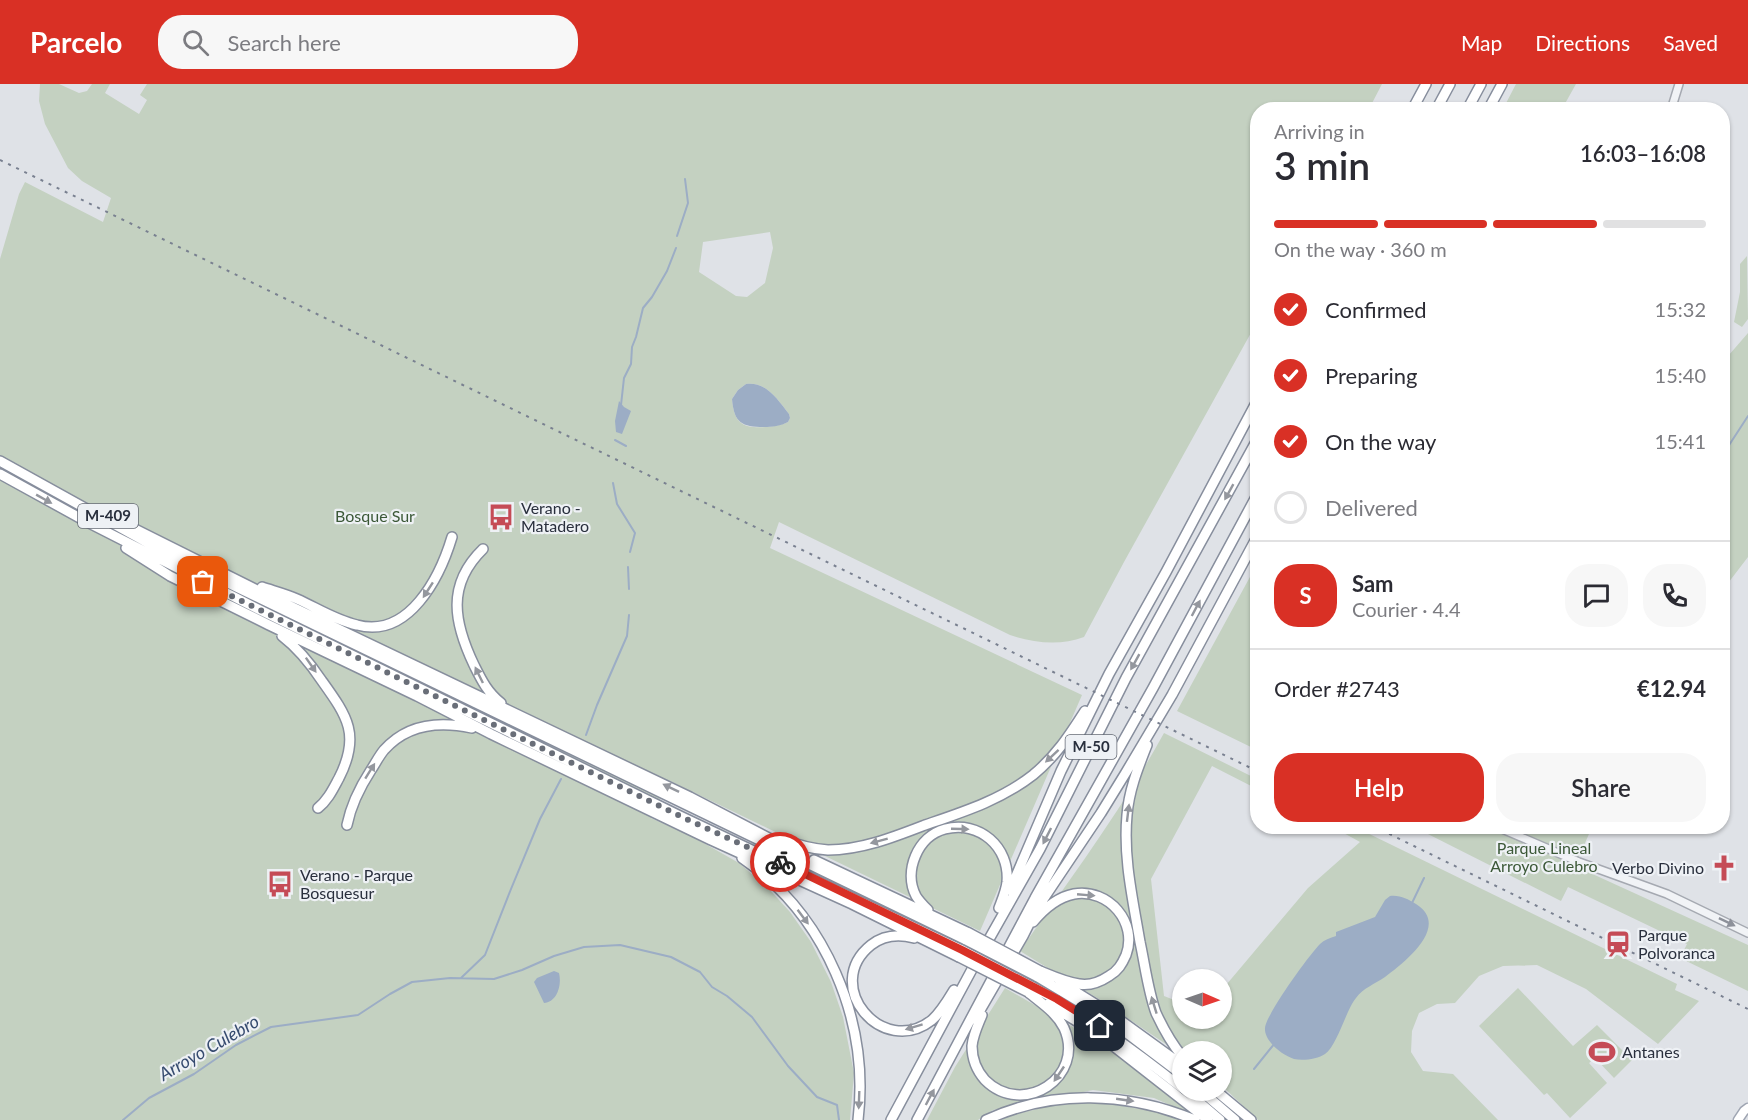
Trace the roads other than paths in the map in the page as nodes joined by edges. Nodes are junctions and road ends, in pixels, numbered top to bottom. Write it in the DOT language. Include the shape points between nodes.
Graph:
graph roads {
  1 [pos="1422,84"];
  2 [pos="1426,84"];
  3 [pos="1450,84"];
  4 [pos="1481,84"];
  5 [pos="1502,84"];
  6 [pos="1679,84"];
  7 [pos="1414,102"];
  8 [pos="1416,102"];
  9 [pos="1440,102"];
  10 [pos="1471,102"];
  11 [pos="1492,102"];
  12 [pos="1673,102"];
  13 [pos="1250,414"];
  14 [pos="1250,453"];
  15 [pos="3,462"];
  16 [pos="0,474"];
  17 [pos="1250,508"];
  18 [pos="89,524"];
  19 [pos="452,537"];
  20 [pos="483,549"];
  21 [pos="1250,550"];
  22 [pos="211,566"];
  23 [pos="268,625"];
  24 [pos="382,664"];
  25 [pos="1109,674"];
  26 [pos="423,684"];
  27 [pos="1172,694"];
  28 [pos="491,734"];
  29 [pos="615,761"];
  30 [pos="690,797"];
  31 [pos="318,808"];
  32 [pos="347,825"];
  33 [pos="1514,834"];
  34 [pos="711,840"];
  35 [pos="999,908"];
  36 [pos="932,914"];
  37 [pos="1748,933"];
  38 [pos="1023,936"];
  39 [pos="964,945"];
  40 [pos="1034,981"];
  41 [pos="956,988"];
  42 [pos="986,1004"];
  43 [pos="1173,1041"];
  44 [pos="959,1042"];
  45 [pos="925,1054"];
  46 [pos="1172,1058"];
  47 [pos="1172,1067"];
  48 [pos="1172,1081"];
  49 [pos="1197,1101"];
  50 [pos="1213,1101"];
  51 [pos="1228,1101"];
  52 [pos="1748,1108"];
  53 [pos="858,1120"];
  54 [pos="891,1120"];
  55 [pos="917,1120"];
  56 [pos="986,1120"];
  57 [pos="1195,1120"];
  58 [pos="1208,1120"];
  59 [pos="1220,1120"];
  60 [pos="1235,1120"];
  61 [pos="1251,1120"];
  62 [pos="1738,1120"];
  1 -- 7 [label="highway"];
  2 -- 8 [label="highway"];
  3 -- 9 [label="highway"];
  4 -- 10 [label="highway"];
  5 -- 11 [label="highway"];
  6 -- 12 [label="street"];
  13 -- 25 [label="highway"];
  14 -- 45 [label="highway, M-50, one-way" via="1126,678 1040,849"];
  15 -- 22 [label="highway, M-409"];
  15 -- 24 [label="highway, M-409" via="168,554"];
  16 -- 18 [label="highway, M-409, one-way"];
  44 -- 17 [label="highway, M-50, one-way"];
  18 -- 23 [label="highway, M-409" via="170,576"];
  18 -- 24 [label="highway, M-409" via="227,594"];
  19 -- 22 [label="highway, M-409, one-way" via="447,555 420,601 394,622 375,627 343,621"];
  29 -- 20 [label="highway, M-409, one-way" via="500,702 485,686 466,649 456,614 460,584"];
  21 -- 27 [label="highway"];
  22 -- 24 [label="highway, M-409"];
  23 -- 24 [label="highway, M-409"];
  23 -- 31 [label="highway, M-409, one-way" via="304,654 347,720 348,757 330,796"];
  24 -- 26 [label="highway, M-409"];
  24 -- 26 [label="highway, M-409"];
  25 -- 30 [label="highway, one-way" via="1061,748 1033,774 973,808 893,837 827,850 795,845"];
  25 -- 35 [label="highway"];
  26 -- 28 [label="highway, M-409"];
  26 -- 29 [label="highway, M-409"];
  26 -- 39 [label="highway, M-409"];
  27 -- 38 [label="highway"];
  43 -- 27 [label="highway, one-way" via="1150,992 1126,853 1127,812 1134,776"];
  32 -- 28 [label="highway, M-409, one-way" via="363,782 383,751 400,736 435,724 453,724"];
  28 -- 34 [label="highway, M-409"];
  30 -- 29 [label="highway, M-409, one-way"];
  30 -- 36 [label="highway, M-409" via="794,851"];
  33 -- 37 [label="street, one-way" via="1667,894"];
  34 -- 39 [label="highway, M-409" via="885,920"];
  34 -- 53 [label="highway, one-way" via="751,864 776,886 828,957 847,1001 856,1042"];
  36 -- 35 [label="highway, one-way" via="916,897 912,872 915,855 925,840 943,829 962,827 979,831 996,843 1006,864 1007,883"];
  35 -- 41 [label="highway"];
  36 -- 39 [label="highway, M-409"];
  38 -- 40 [label="highway, one-way" via="1048,907 1074,894 1101,897 1112,904 1123,915 1129,930 1130,946 1124,961 1117,972 1101,981"];
  38 -- 42 [label="highway"];
  39 -- 40 [label="highway, M-409, bridge"];
  39 -- 40 [label="highway, M-409, bridge"];
  41 -- 39 [label="highway, one-way" via="932,1020 913,1029 893,1030 875,1023 861,1010 852,979 862,954 887,937 901,935"];
  40 -- 42 [label="highway, one-way" via="1047,1008 1064,1029 1068,1046 1060,1074 1052,1084 1035,1093 1007,1094 979,1072 972,1045"];
  40 -- 46 [label="highway, M-409" via="1113,1014"];
  40 -- 47 [label="highway, M-409" via="1108,1019"];
  40 -- 48 [label="highway, M-409"];
  40 -- 58 [label="highway, M-409"];
  41 -- 45 [label="highway"];
  42 -- 44 [label="highway"];
  55 -- 44 [label="highway, M-50, one-way"];
  45 -- 54 [label="highway, M-50"];
  49 -- 59 [label="highway, M-409"];
  50 -- 60 [label="highway"];
  51 -- 61 [label="highway"];
  52 -- 62 [label="main road"];
  56 -- 57 [label="highway, one-way" via="1030,1105 1078,1097 1129,1100"];
}
